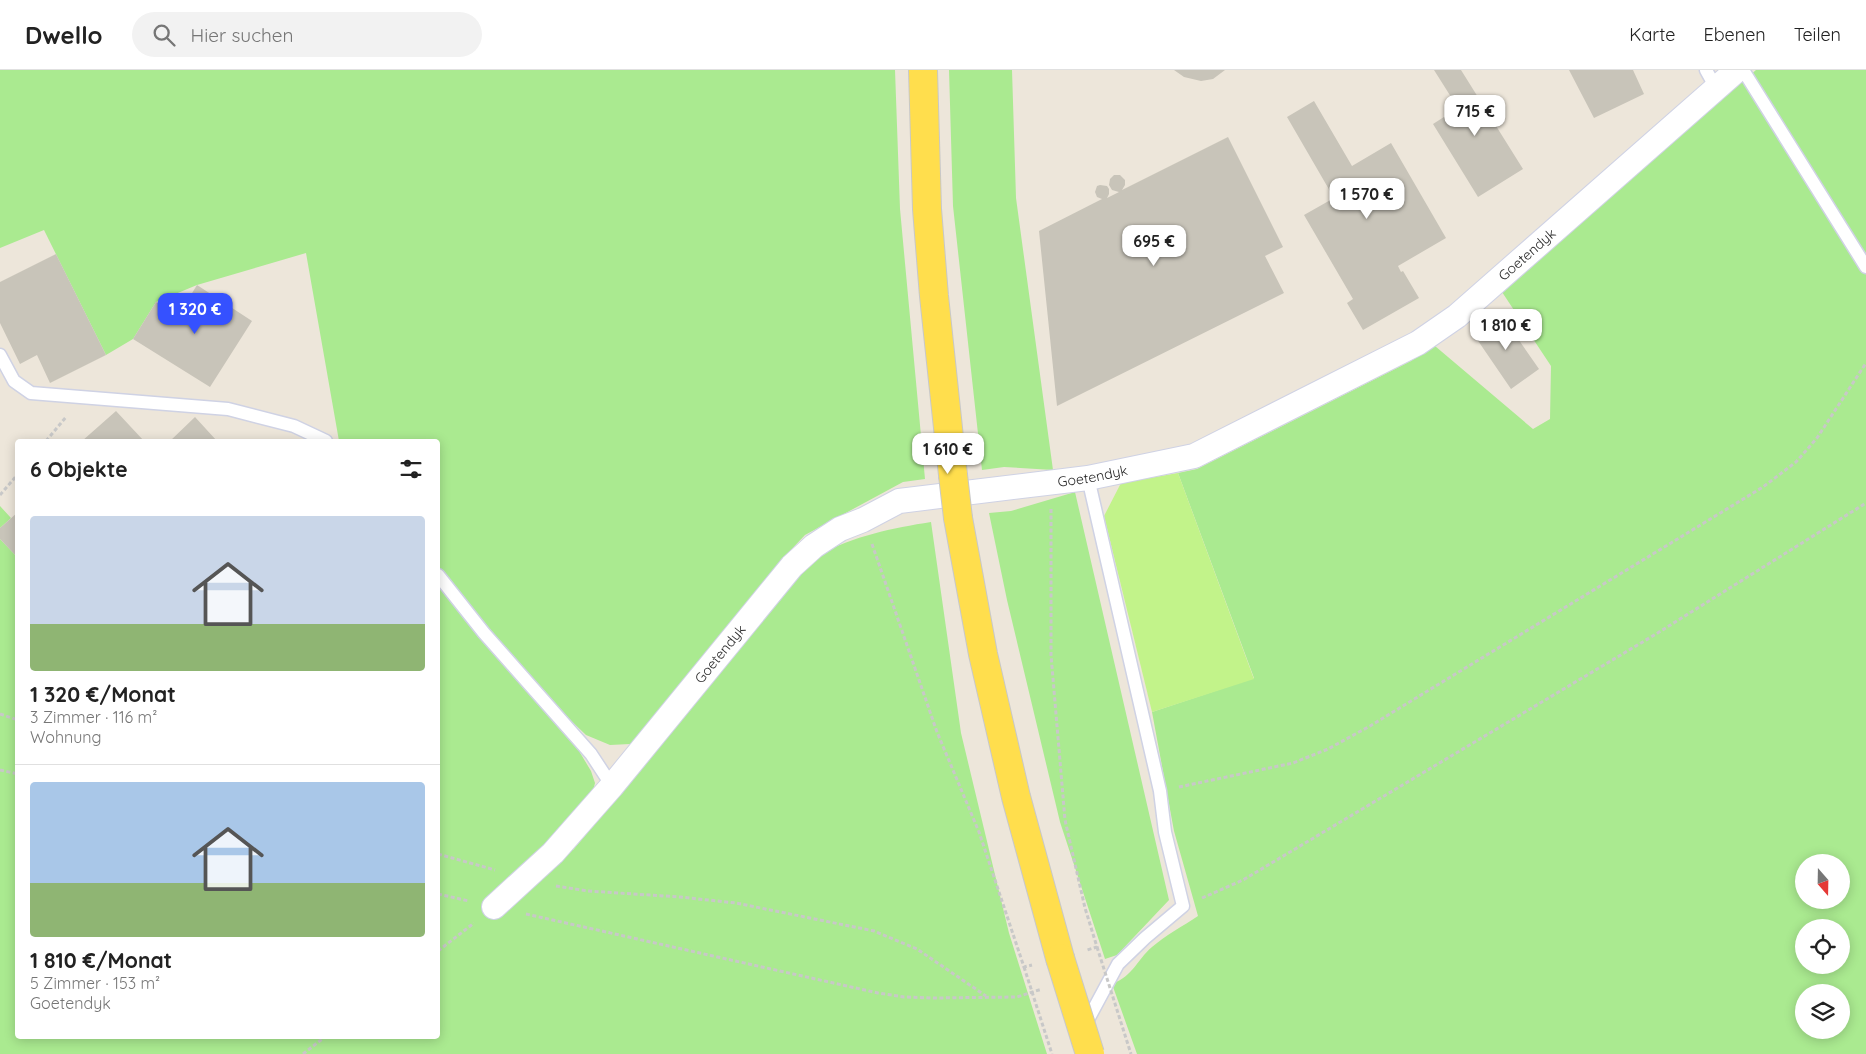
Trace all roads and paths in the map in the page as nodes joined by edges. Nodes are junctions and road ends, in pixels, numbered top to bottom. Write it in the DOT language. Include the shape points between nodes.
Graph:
graph roads {
  1 [pos="923,70"];
  2 [pos="1737,70"];
  3 [pos="1743,70"];
  4 [pos="1711,79"];
  5 [pos="1866,267"];
  6 [pos="0,355"];
  7 [pos="1866,363"];
  8 [pos="83,398"];
  9 [pos="48,439"];
  10 [pos="322,439"];
  11 [pos="15,478"];
  12 [pos="1088,478"];
  13 [pos="1050,482"];
  14 [pos="0,495"];
  15 [pos="1866,503"];
  16 [pos="863,520"];
  17 [pos="440,578"];
  18 [pos="0,714"];
  19 [pos="15,719"];
  20 [pos="0,770"];
  21 [pos="15,773"];
  22 [pos="612,786"];
  23 [pos="1160,791"];
  24 [pos="440,855"];
  25 [pos="526,878"];
  26 [pos="440,894"];
  27 [pos="1183,906"];
  28 [pos="494,907"];
  29 [pos="440,949"];
  30 [pos="1118,964"];
  31 [pos="1100,970"];
  32 [pos="1045,988"];
  33 [pos="986,996"];
  34 [pos="322,1039"];
  35 [pos="303,1054"];
  36 [pos="1052,1054"];
  37 [pos="1089,1054"];
  38 [pos="1131,1054"];
  1 -- 37 [label="main road, bridge" via="932,277 958,518 983,654 1016,797"];
  2 -- 4 [label="street, Goetendyk"];
  3 -- 5 [label="lane"];
  4 -- 12 [label="street, Goetendyk" via="1457,316 1418,343 1194,456"];
  6 -- 8 [label="lane" via="14,381 31,393"];
  7 -- 23 [label="path" via="1817,438 1796,462 1763,487 1386,716 1328,749 1293,763"];
  8 -- 9 [label="path"];
  8 -- 10 [label="lane" via="228,409 294,426"];
  11 -- 14 [label="path"];
  12 -- 13 [label="street, Goetendyk"];
  12 -- 23 [label="lane"];
  13 -- 16 [label="street, Goetendyk" via="899,501"];
  13 -- 38 [label="path, bridge" via="1051,655 1064,820 1085,908"];
  15 -- 27 [label="path" via="1656,634 1243,880"];
  16 -- 22 [label="street, Goetendyk" via="840,529 792,566"];
  16 -- 36 [label="path, bridge" via="937,732 979,832"];
  17 -- 22 [label="lane" via="484,633 591,754"];
  18 -- 19 [label="path"];
  20 -- 21 [label="path"];
  22 -- 25 [label="street, Goetendyk" via="553,853"];
  23 -- 27 [label="lane" via="1165,832"];
  24 -- 25 [label="path"];
  25 -- 28 [label="street, Goetendyk"];
  25 -- 33 [label="path" via="568,889 736,903 874,931 916,949"];
  26 -- 28 [label="path"];
  27 -- 30 [label="lane"];
  28 -- 29 [label="path"];
  28 -- 33 [label="path" via="878,993 933,998"];
  30 -- 31 [label="path"];
  30 -- 37 [label="lane" via="1084,1028"];
  32 -- 33 [label="path" via="1017,997"];
  34 -- 35 [label="path"];
}
